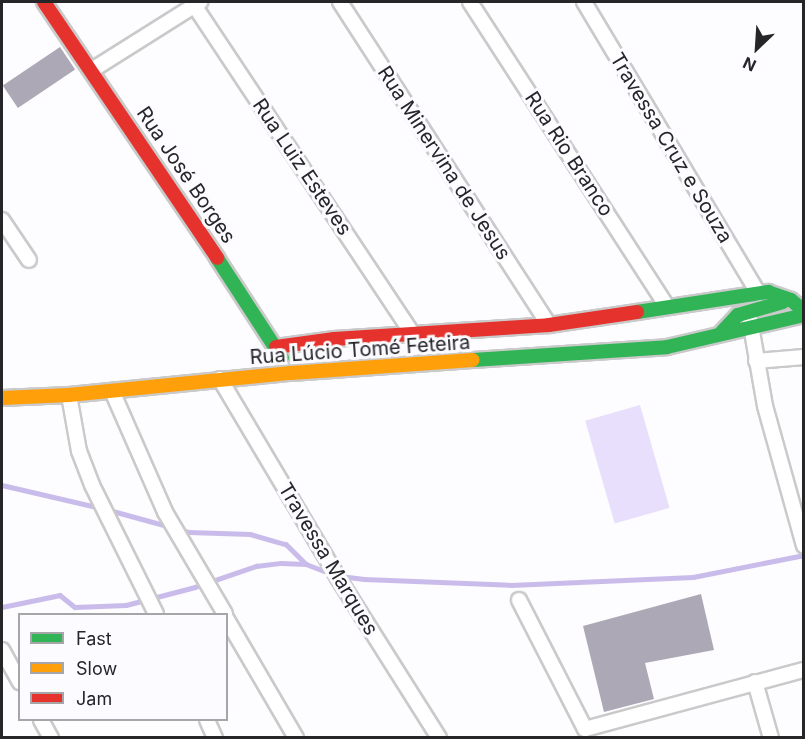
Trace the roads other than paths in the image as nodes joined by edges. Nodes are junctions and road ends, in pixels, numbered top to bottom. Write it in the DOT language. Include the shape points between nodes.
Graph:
graph roads {
  1 [pos="44,2"];
  2 [pos="340,2"];
  3 [pos="470,2"];
  4 [pos="584,2"];
  5 [pos="195,3"];
  6 [pos="92,70"];
  7 [pos="2,220"];
  8 [pos="29,260"];
  9 [pos="759,294"];
  10 [pos="797,299"];
  11 [pos="667,307"];
  12 [pos="749,310"];
  13 [pos="804,313"];
  14 [pos="549,325"];
  15 [pos="751,327"];
  16 [pos="412,333"];
  17 [pos="720,334"];
  18 [pos="276,347"];
  19 [pos="804,357"];
  20 [pos="756,361"];
  21 [pos="291,373"];
  22 [pos="220,379"];
  23 [pos="112,391"];
  24 [pos="69,395"];
  25 [pos="2,398"];
  26 [pos="804,546"];
  27 [pos="519,600"];
  28 [pos="154,609"];
  29 [pos="224,613"];
  30 [pos="228,619"];
  31 [pos="2,650"];
  32 [pos="804,670"];
  33 [pos="18,678"];
  34 [pos="755,682"];
  35 [pos="42,721"];
  36 [pos="208,721"];
  37 [pos="51,738"];
  38 [pos="216,738"];
  39 [pos="296,738"];
  40 [pos="439,738"];
  41 [pos="771,738"];
  1 -- 6 [label="street, Rua José Borges"];
  2 -- 14 [label="street, Rua Minervina de Jesus"];
  3 -- 11 [label="street, Rua Rio Branco"];
  4 -- 9 [label="street, Travessa Cruz e Souza"];
  5 -- 6 [label="street"];
  5 -- 16 [label="street, Rua Luiz Esteves"];
  6 -- 18 [label="street, Rua José Borges"];
  7 -- 8 [label="street"];
  9 -- 10 [label="street, Rua Lúcio Tomé Feteira" via="768,292"];
  9 -- 11 [label="street, Rua Lúcio Tomé Feteira"];
  10 -- 12 [label="street, Rua Lúcio Tomé Feteira"];
  10 -- 13 [label="street, Rua Lúcio Tomé Feteira"];
  11 -- 14 [label="street, Rua Lúcio Tomé Feteira"];
  12 -- 15 [label="street"];
  12 -- 17 [label="street, Rua Lúcio Tomé Feteira" via="738,315"];
  13 -- 15 [label="street, Rua Lúcio Tomé Feteira"];
  14 -- 16 [label="street, Rua Lúcio Tomé Feteira"];
  15 -- 17 [label="street, Rua Lúcio Tomé Feteira"];
  15 -- 20 [label="street"];
  16 -- 18 [label="street, Rua Lúcio Tomé Feteira"];
  17 -- 21 [label="street, Rua Lúcio Tomé Feteira" via="667,347"];
  18 -- 21 [label="street, Rua José Borges"];
  19 -- 20 [label="street"];
  20 -- 26 [label="street" via="779,467"];
  21 -- 22 [label="street, Rua Lúcio Tomé Feteira"];
  22 -- 23 [label="street, Rua Lúcio Tomé Feteira"];
  22 -- 40 [label="street, Travessa Marques"];
  23 -- 24 [label="street, Rua Lúcio Tomé Feteira"];
  23 -- 29 [label="street" via="165,512"];
  24 -- 25 [label="street, Rua Lúcio Tomé Feteira"];
  24 -- 28 [label="street" via="80,451 92,485"];
  27 -- 34 [label="street" via="585,729"];
  30 -- 39 [label="street"];
  31 -- 33 [label="street"];
  32 -- 34 [label="street"];
  34 -- 41 [label="street"];
  35 -- 37 [label="street"];
  36 -- 38 [label="street"];
}
